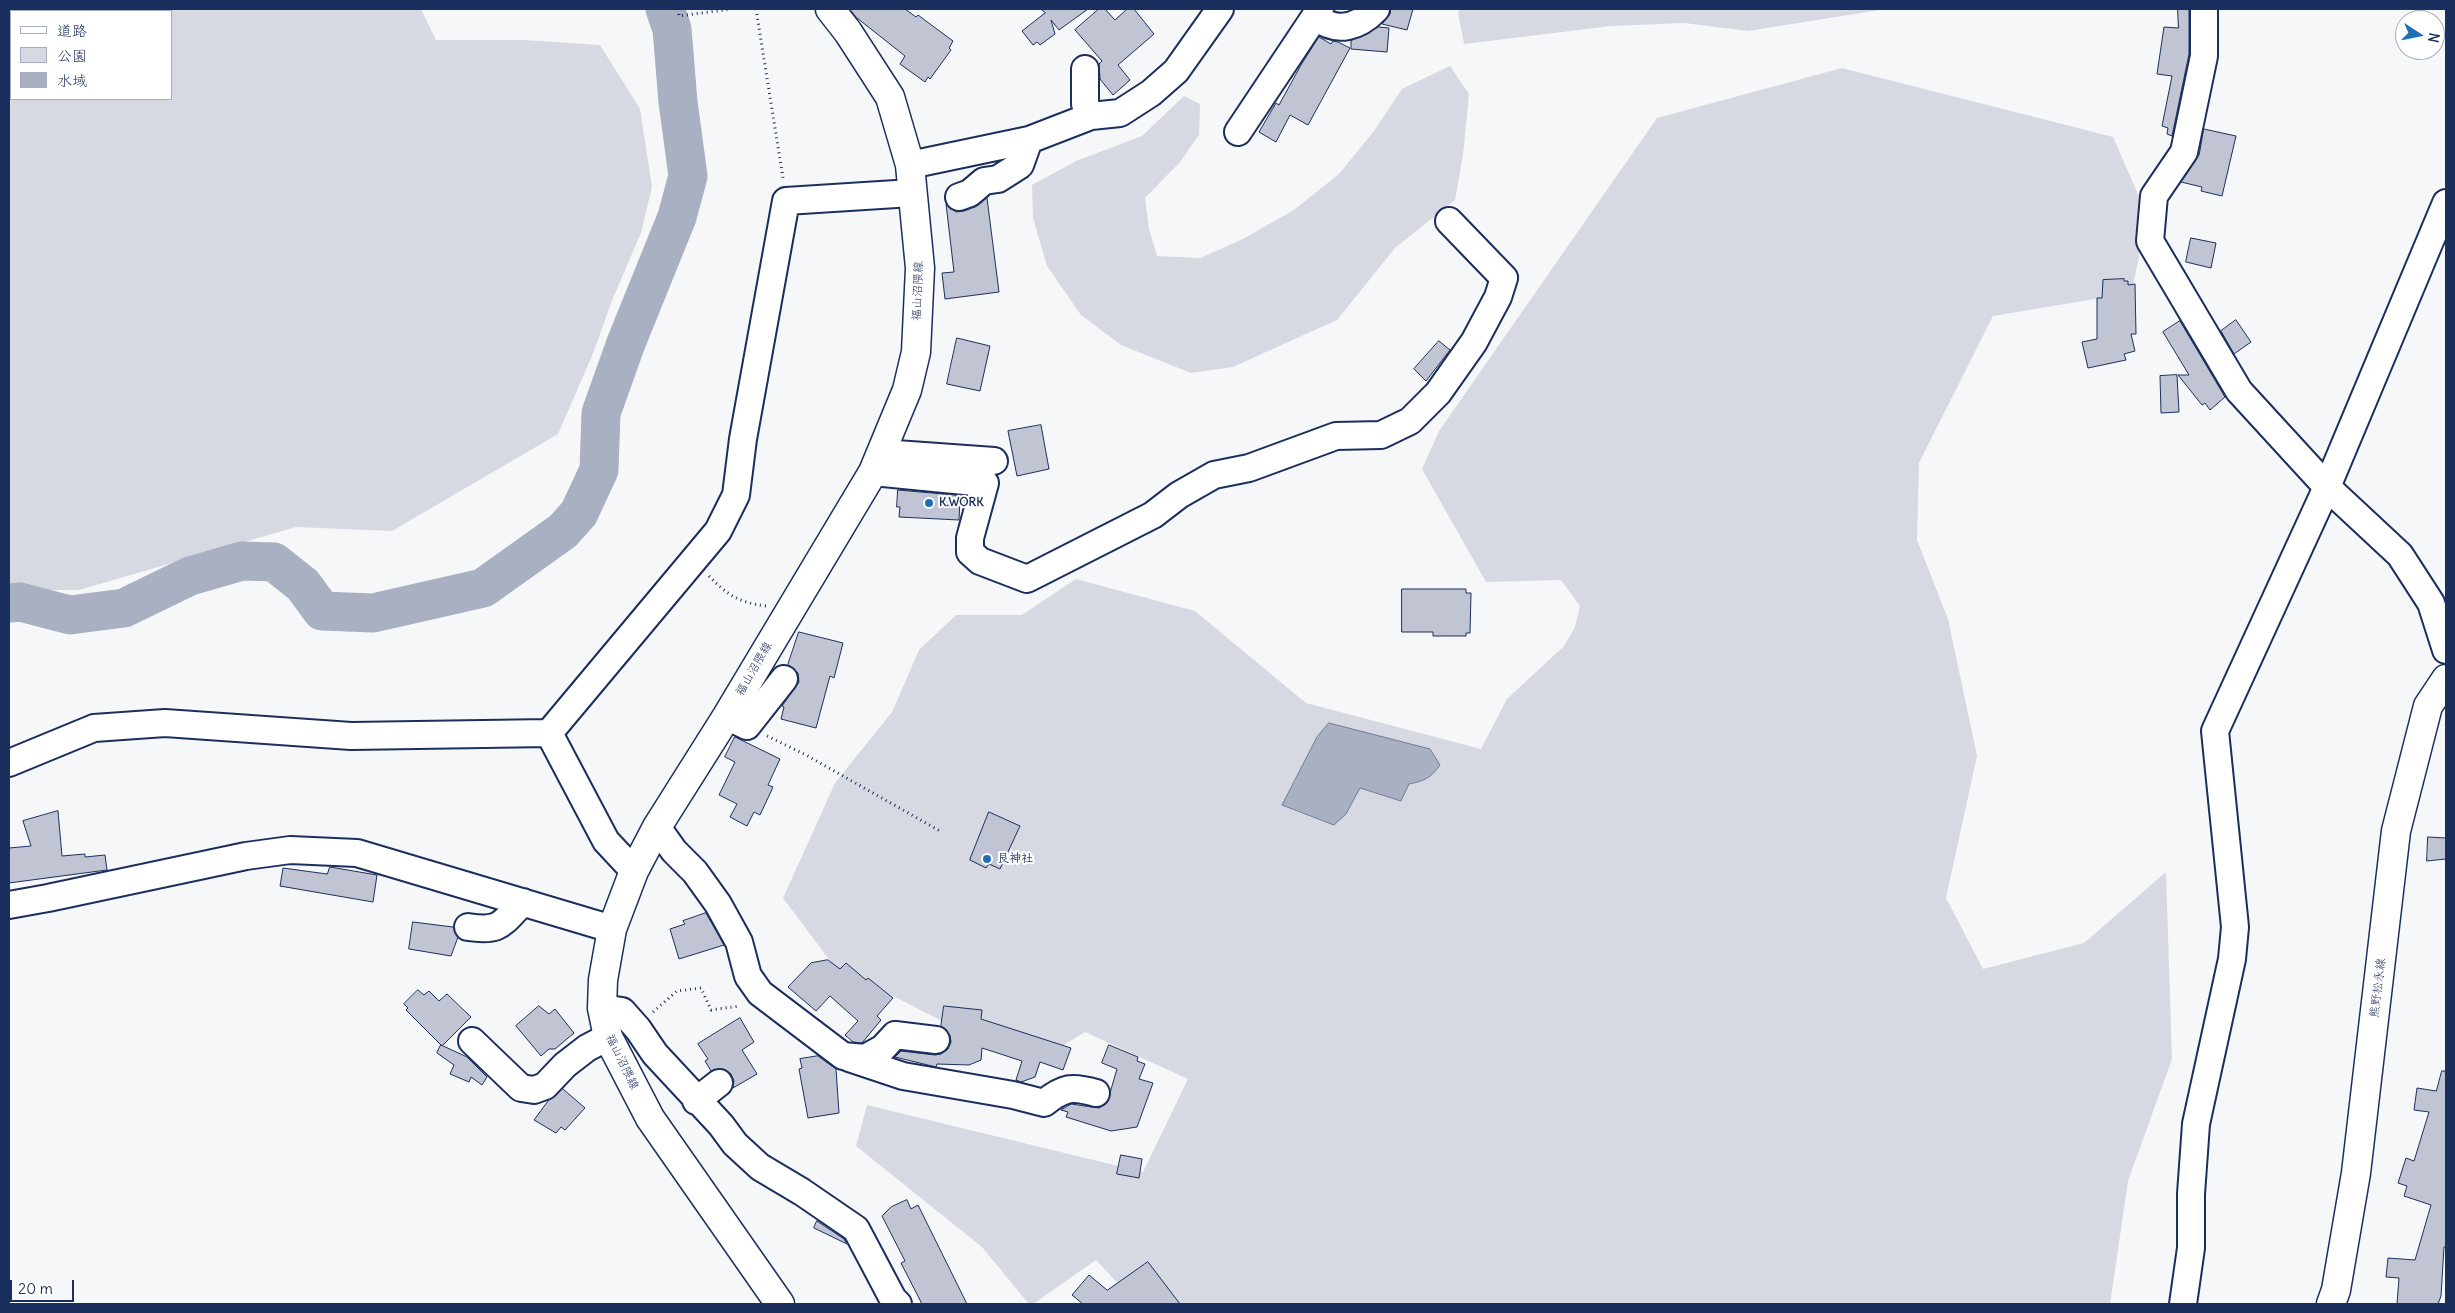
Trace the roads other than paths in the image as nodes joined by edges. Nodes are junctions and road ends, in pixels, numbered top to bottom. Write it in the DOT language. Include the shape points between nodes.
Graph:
graph roads {
  1 [pos="830,9"];
  2 [pos="1220,9"];
  3 [pos="1376,9"];
  4 [pos="2204,9"];
  5 [pos="1318,13"];
  6 [pos="1085,69"];
  7 [pos="1091,116"];
  8 [pos="1238,132"];
  9 [pos="1029,140"];
  10 [pos="910,165"];
  11 [pos="912,193"];
  12 [pos="960,197"];
  13 [pos="2446,203"];
  14 [pos="1449,221"];
  15 [pos="994,461"];
  16 [pos="877,462"];
  17 [pos="2327,487"];
  18 [pos="2446,650"];
  19 [pos="784,679"];
  20 [pos="2446,679"];
  21 [pos="737,721"];
  22 [pos="549,733"];
  23 [pos="9,763"];
  24 [pos="657,827"];
  25 [pos="634,871"];
  26 [pos="523,902"];
  27 [pos="9,905"];
  28 [pos="468,927"];
  29 [pos="612,929"];
  30 [pos="602,1008"];
  31 [pos="608,1037"];
  32 [pos="936,1040"];
  33 [pos="472,1041"];
  34 [pos="843,1056"];
  35 [pos="719,1083"];
  36 [pos="1096,1093"];
  37 [pos="696,1101"];
  38 [pos="780,1304"];
  39 [pos="898,1304"];
  40 [pos="2183,1304"];
  41 [pos="2332,1304"];
  1 -- 10 [label="main road, 福山沼隈線" via="890,97"];
  2 -- 7 [label="street" via="1176,71 1151,93 1120,113"];
  3 -- 5 [label="street" via="1364,21 1350,27 1326,25"];
  4 -- 17 [label="street" via="2204,56 2184,152 2154,196 2150,241 2239,391"];
  5 -- 8 [label="street"];
  6 -- 7 [label="street" via="1085,104"];
  7 -- 9 [label="street"];
  9 -- 10 [label="street"];
  9 -- 12 [label="street" via="1020,165 998,179 984,181"];
  10 -- 11 [label="main road, 福山沼隈線"];
  11 -- 16 [label="main road, 福山沼隈線" via="920,268 916,352 907,390"];
  11 -- 22 [label="street" via="786,201 736,495 718,531"];
  13 -- 17 [label="street"];
  14 -- 16 [label="street" via="1504,278 1498,297 1474,342 1438,393 1410,421 1381,435 1336,436 1249,468 1214,475 1153,515 1027,580 980,561 970,552 970,538 986,483"];
  15 -- 16 [label="street"];
  16 -- 21 [label="main road, 福山沼隈線" via="789,609"];
  17 -- 18 [label="street" via="2400,556 2431,603"];
  17 -- 40 [label="street" via="2216,732 2235,927 2232,960 2196,1124 2191,1248"];
  19 -- 21 [label="street"];
  20 -- 41 [label="main road, 熊野松永線" via="2428,706 2396,831 2356,1173"];
  21 -- 24 [label="main road, 福山沼隈線"];
  22 -- 23 [label="street" via="351,736 165,723 94,728"];
  22 -- 25 [label="street" via="606,841"];
  24 -- 25 [label="main road, 福山沼隈線"];
  24 -- 34 [label="street" via="718,904 739,942 748,976 760,993"];
  25 -- 29 [label="main road, 福山沼隈線"];
  26 -- 27 [label="street" via="357,853 290,850 246,856"];
  26 -- 28 [label="street" via="498,928"];
  26 -- 29 [label="street"];
  29 -- 30 [label="main road, 福山沼隈線" via="603,980"];
  30 -- 31 [label="main road, 福山沼隈線"];
  30 -- 37 [label="street" via="622,1010"];
  31 -- 33 [label="street" via="573,1060 545,1086 534,1090 522,1088"];
  31 -- 38 [label="main road, 福山沼隈線" via="650,1118"];
  32 -- 34 [label="street" via="895,1035 883,1048 865,1058"];
  34 -- 36 [label="street" via="903,1076 1044,1103 1057,1092 1076,1087"];
  35 -- 37 [label="street"];
  37 -- 39 [label="street" via="760,1167 856,1229"];
}
